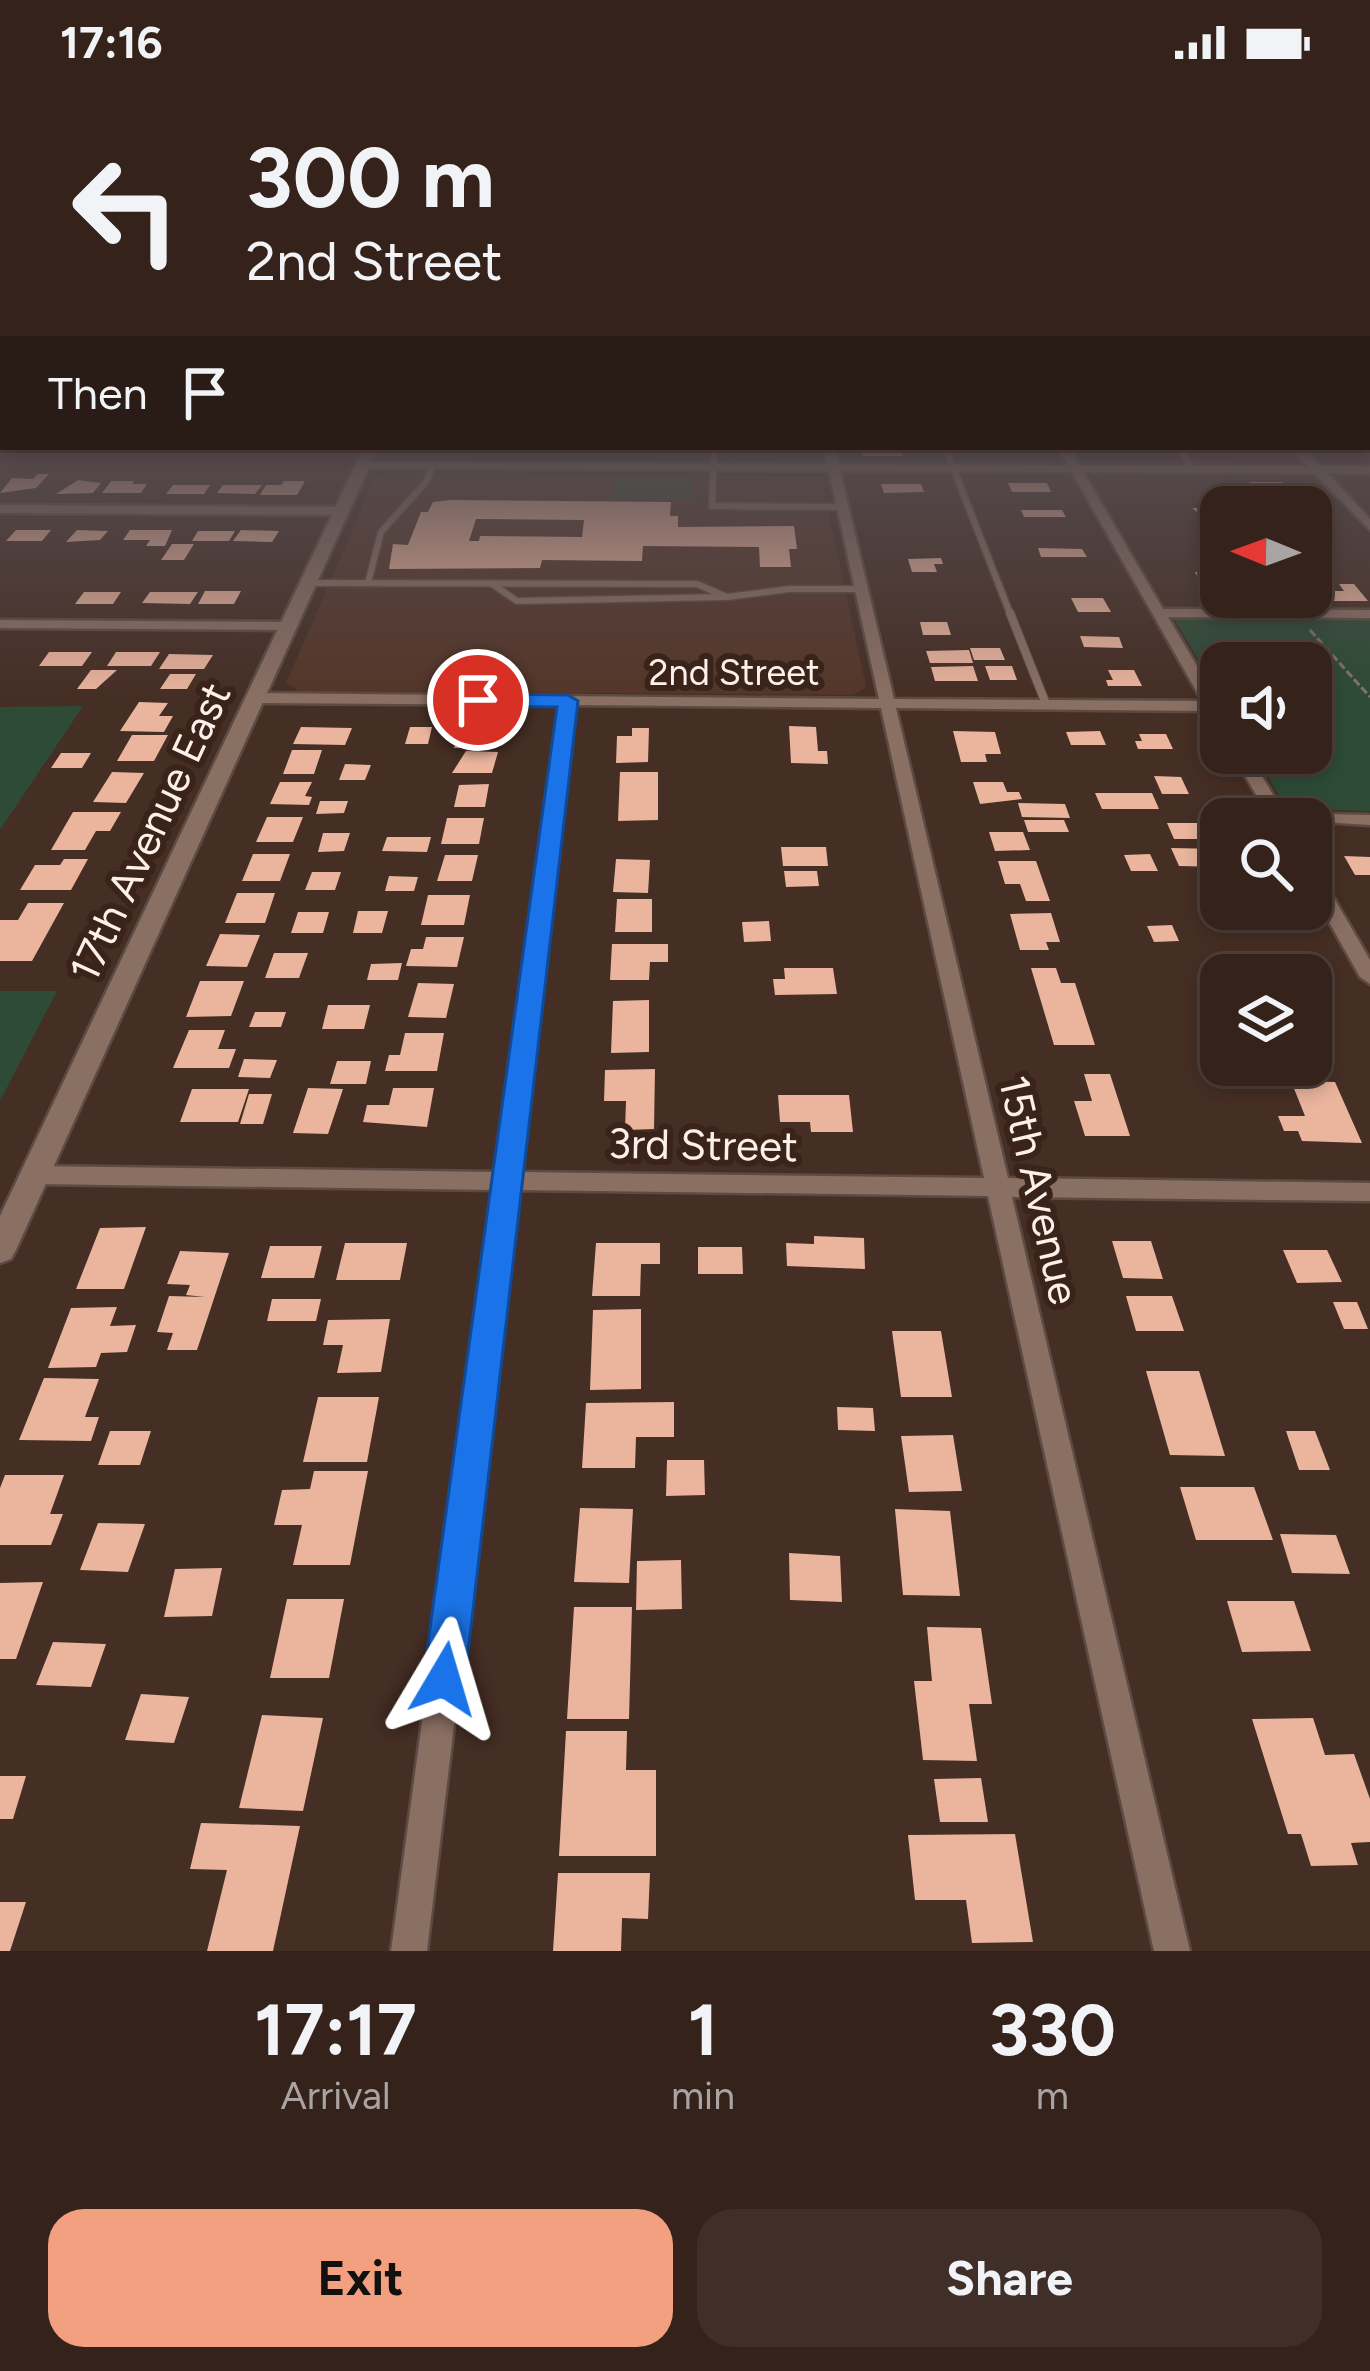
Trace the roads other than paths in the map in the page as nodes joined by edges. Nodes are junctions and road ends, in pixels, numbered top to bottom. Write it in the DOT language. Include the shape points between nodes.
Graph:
graph roads {
  1 [pos="335,524"];
  2 [pos="389,524"];
  3 [pos="847,524"];
  4 [pos="976,524"];
  5 [pos="1109,524"];
  6 [pos="368,583"];
  7 [pos="308,584"];
  8 [pos="492,584"];
  9 [pos="862,590"];
  10 [pos="727,597"];
  11 [pos="1161,613"];
  12 [pos="1370,614"];
  13 [pos="0,625"];
  14 [pos="288,626"];
  15 [pos="1200,683"];
  16 [pos="255,698"];
  17 [pos="568,701"];
  18 [pos="889,703"];
  19 [pos="1046,704"];
  20 [pos="1200,712"];
  21 [pos="1332,820"];
  22 [pos="1370,820"];
  23 [pos="1332,911"];
  24 [pos="1370,977"];
  25 [pos="35,1175"];
  26 [pos="507,1181"];
  27 [pos="999,1188"];
  28 [pos="1370,1192"];
  29 [pos="11,1203"];
  30 [pos="0,1250"];
  31 [pos="409,1951"];
  32 [pos="1172,1951"];
  1 -- 7 [label="street, 17th Avenue East"];
  2 -- 6 [label="lane"];
  3 -- 9 [label="street, 15th Avenue"];
  4 -- 19 [label="lane"];
  5 -- 11 [label="street"];
  6 -- 7 [label="lane"];
  6 -- 8 [label="lane"];
  7 -- 14 [label="street, 17th Avenue East"];
  8 -- 10 [label="lane" via="697,584"];
  8 -- 10 [label="lane" via="517,601"];
  9 -- 10 [label="lane"];
  9 -- 18 [label="street, 15th Avenue"];
  11 -- 12 [label="street"];
  11 -- 15 [label="street"];
  13 -- 14 [label="street"];
  14 -- 16 [label="street, 17th Avenue East"];
  16 -- 17 [label="street, 2nd Street"];
  16 -- 25 [label="street, 17th Avenue East"];
  17 -- 18 [label="street, 2nd Street"];
  17 -- 26 [label="street"];
  18 -- 19 [label="street, 2nd Street"];
  18 -- 27 [label="street, 15th Avenue"];
  19 -- 20 [label="street, 2nd Street"];
  21 -- 22 [label="street"];
  23 -- 24 [label="street"];
  25 -- 26 [label="street, 3rd Street"];
  25 -- 29 [label="street, 17th Avenue East"];
  26 -- 27 [label="street, 3rd Street"];
  26 -- 31 [label="street"];
  27 -- 28 [label="street, 3rd Street"];
  27 -- 32 [label="street, 15th Avenue"];
  29 -- 30 [label="street, 17th Avenue East"];
}
